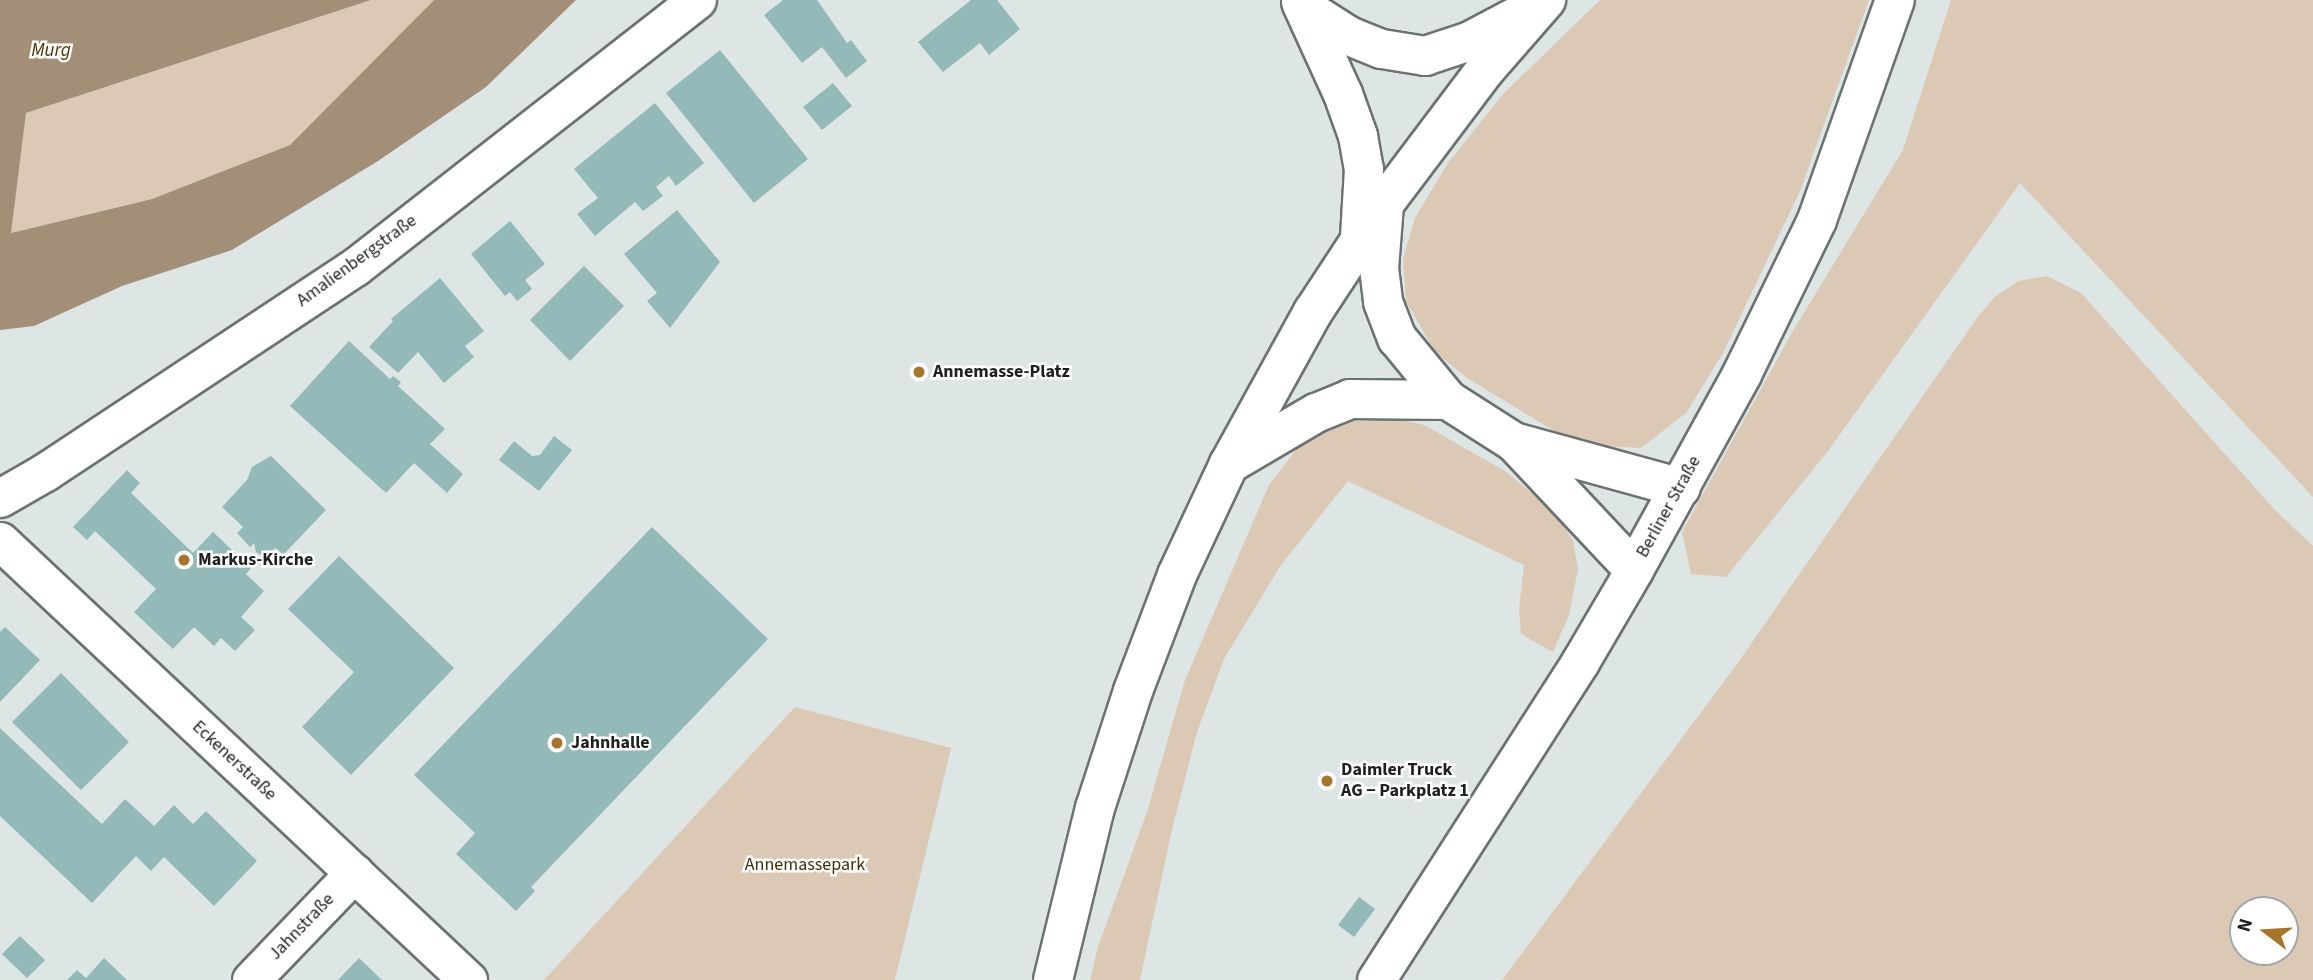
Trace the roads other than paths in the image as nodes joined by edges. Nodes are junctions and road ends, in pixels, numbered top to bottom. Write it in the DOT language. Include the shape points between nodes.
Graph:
graph roads {
  1 [pos="696,0"];
  2 [pos="1895,0"];
  3 [pos="1544,1"];
  4 [pos="1302,4"];
  5 [pos="1384,204"];
  6 [pos="1360,239"];
  7 [pos="1448,400"];
  8 [pos="1514,442"];
  9 [pos="1229,464"];
  10 [pos="1681,488"];
  11 [pos="0,498"];
  12 [pos="0,541"];
  13 [pos="1634,570"];
  14 [pos="354,873"];
  15 [pos="251,980"];
  16 [pos="468,980"];
  17 [pos="1053,980"];
  18 [pos="1376,980"];
  1 -- 11 [label="street, Amalienbergstraße" via="355,267"];
  2 -- 10 [label="main road, Berliner Straße" via="1816,220"];
  3 -- 4 [label="main road" via="1470,41 1425,56 1382,49 1349,36"];
  3 -- 5 [label="main road" via="1485,70"];
  4 -- 6 [label="main road" via="1358,136 1364,169"];
  5 -- 6 [label="main road"];
  5 -- 7 [label="main road" via="1379,268 1382,302 1397,338"];
  6 -- 9 [label="main road" via="1312,312"];
  7 -- 8 [label="main road"];
  7 -- 9 [label="main road" via="1350,399 1315,413"];
  8 -- 10 [label="main road"];
  8 -- 13 [label="main road"];
  9 -- 17 [label="main road" via="1177,575 1133,691 1095,808"];
  10 -- 13 [label="main road, Berliner Straße"];
  12 -- 14 [label="street, Eckenerstraße"];
  13 -- 18 [label="street, Berliner Straße"];
  14 -- 15 [label="street, Jahnstraße"];
  14 -- 16 [label="street, Eckenerstraße"];
}
